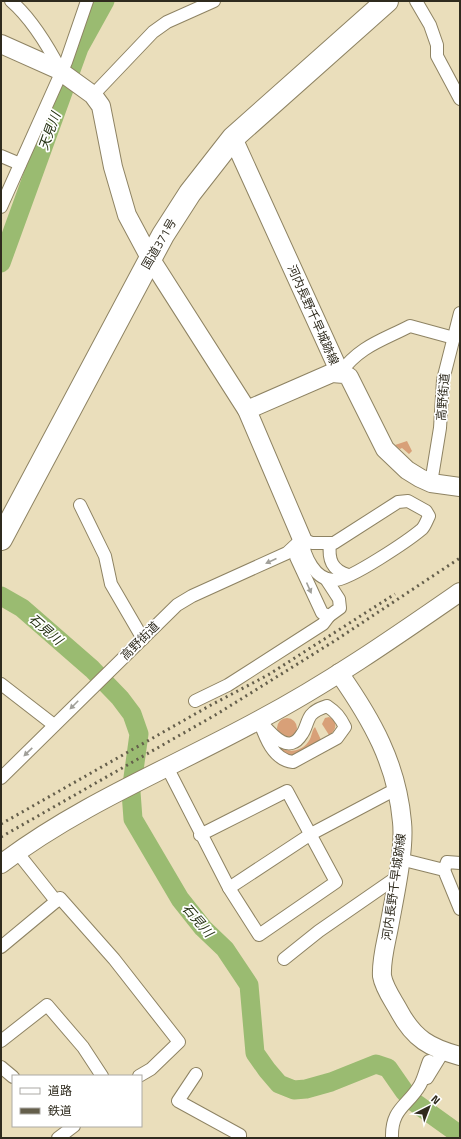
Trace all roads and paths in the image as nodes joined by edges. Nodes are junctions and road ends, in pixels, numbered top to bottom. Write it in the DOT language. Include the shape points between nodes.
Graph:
graph roads {
  1 [pos="10,1"];
  2 [pos="87,1"];
  3 [pos="214,1"];
  4 [pos="387,1"];
  5 [pos="416,1"];
  6 [pos="1,44"];
  7 [pos="62,72"];
  8 [pos="89,92"];
  9 [pos="460,98"];
  10 [pos="233,138"];
  11 [pos="1,156"];
  12 [pos="20,164"];
  13 [pos="2,203"];
  14 [pos="150,258"];
  15 [pos="460,313"];
  16 [pos="454,338"];
  17 [pos="340,373"];
  18 [pos="247,410"];
  19 [pos="431,483"];
  20 [pos="460,487"];
  21 [pos="80,505"];
  22 [pos="1,539"];
  23 [pos="302,539"];
  24 [pos="330,543"];
  25 [pos="348,575"];
  26 [pos="326,579"];
  27 [pos="460,592"];
  28 [pos="328,616"];
  29 [pos="142,638"];
  30 [pos="339,673"];
  31 [pos="1,684"];
  32 [pos="195,701"];
  33 [pos="259,720"];
  34 [pos="54,725"];
  35 [pos="167,767"];
  36 [pos="1,778"];
  37 [pos="398,788"];
  38 [pos="311,834"];
  39 [pos="200,835"];
  40 [pos="17,852"];
  41 [pos="400,859"];
  42 [pos="460,863"];
  43 [pos="1,864"];
  44 [pos="444,870"];
  45 [pos="397,877"];
  46 [pos="228,888"];
  47 [pos="56,901"];
  48 [pos="460,909"];
  49 [pos="1,948"];
  50 [pos="284,959"];
  51 [pos="1,1041"];
  52 [pos="444,1056"];
  53 [pos="1,1067"];
  54 [pos="196,1074"];
  55 [pos="101,1075"];
  56 [pos="141,1075"];
  57 [pos="12,1076"];
  58 [pos="421,1084"];
  59 [pos="72,1127"];
  60 [pos="60,1134"];
  61 [pos="240,1138"];
  62 [pos="392,1138"];
  1 -- 7 [label="street" via="36,30"];
  2 -- 7 [label="street"];
  3 -- 8 [label="street" via="167,22 153,32"];
  4 -- 10 [label="highway, 国道371号"];
  5 -- 9 [label="street" via="430,25 438,56"];
  6 -- 7 [label="street"];
  7 -- 8 [label="street"];
  7 -- 12 [label="street"];
  8 -- 14 [label="street" via="101,106 113,167 127,215"];
  10 -- 14 [label="highway, 国道371号" via="190,193"];
  10 -- 17 [label="street, 河内長野千早城跡線"];
  11 -- 12 [label="street"];
  12 -- 13 [label="street"];
  14 -- 18 [label="street"];
  14 -- 22 [label="highway, 国道371号"];
  15 -- 16 [label="street, 高野街道"];
  16 -- 17 [label="street" via="410,326 351,358"];
  16 -- 19 [label="street, 高野街道" via="442,380 440,428"];
  17 -- 18 [label="street" via="332,373"];
  17 -- 19 [label="street, 河内長野千早城跡線" via="349,377 385,449 409,471"];
  18 -- 23 [label="street"];
  19 -- 20 [label="street, 河内長野千早城跡線"];
  21 -- 29 [label="street" via="106,556 111,584"];
  23 -- 24 [label="street" via="312,543"];
  23 -- 26 [label="street" via="303,548 316,572"];
  23 -- 28 [label="street, one-way" via="296,557 322,613"];
  23 -- 29 [label="street, 高野街道, one-way" via="287,554 177,605"];
  24 -- 25 [label="street" via="332,563 338,572"];
  24 -- 25 [label="street" via="334,543 398,502 408,501 426,511 429,516 423,528"];
  25 -- 26 [label="street" via="337,580"];
  26 -- 28 [label="street" via="339,600 340,608"];
  27 -- 30 [label="street"];
  28 -- 32 [label="street" via="323,624 228,684"];
  29 -- 34 [label="street, 高野街道, one-way"];
  30 -- 33 [label="street"];
  30 -- 37 [label="street, 河内長野千早城跡線" via="385,750"];
  31 -- 34 [label="street"];
  33 -- 33 [label="street" via="276,740 286,744 295,742 301,736 310,716 316,710 327,706 335,711 345,728 337,738 292,762 284,761 272,749"];
  33 -- 35 [label="street"];
  34 -- 36 [label="street, 高野街道, one-way"];
  35 -- 39 [label="street"];
  35 -- 40 [label="street" via="81,811"];
  37 -- 38 [label="street"];
  37 -- 41 [label="street, 河内長野千早城跡線" via="403,824"];
  38 -- 39 [label="street" via="287,791"];
  38 -- 46 [label="street"];
  38 -- 46 [label="street" via="336,882 259,935"];
  39 -- 46 [label="street"];
  40 -- 43 [label="street"];
  40 -- 47 [label="street"];
  41 -- 44 [label="street"];
  41 -- 45 [label="street, 河内長野千早城跡線"];
  42 -- 44 [label="street" via="447,862"];
  44 -- 48 [label="street"];
  45 -- 50 [label="street" via="319,931"];
  45 -- 52 [label="street, 河内長野千早城跡線" via="383,956 384,985 415,1033"];
  47 -- 49 [label="street"];
  47 -- 56 [label="street" via="60,898 114,959 179,1042 151,1069"];
  51 -- 55 [label="street" via="47,1005 83,1047"];
  52 -- 58 [label="street"];
  52 -- 58 [label="street"];
  53 -- 57 [label="street"];
  54 -- 61 [label="street" via="178,1101 240,1135"];
  58 -- 62 [label="street" via="400,1108 392,1125"];
  59 -- 60 [label="street"];
}
